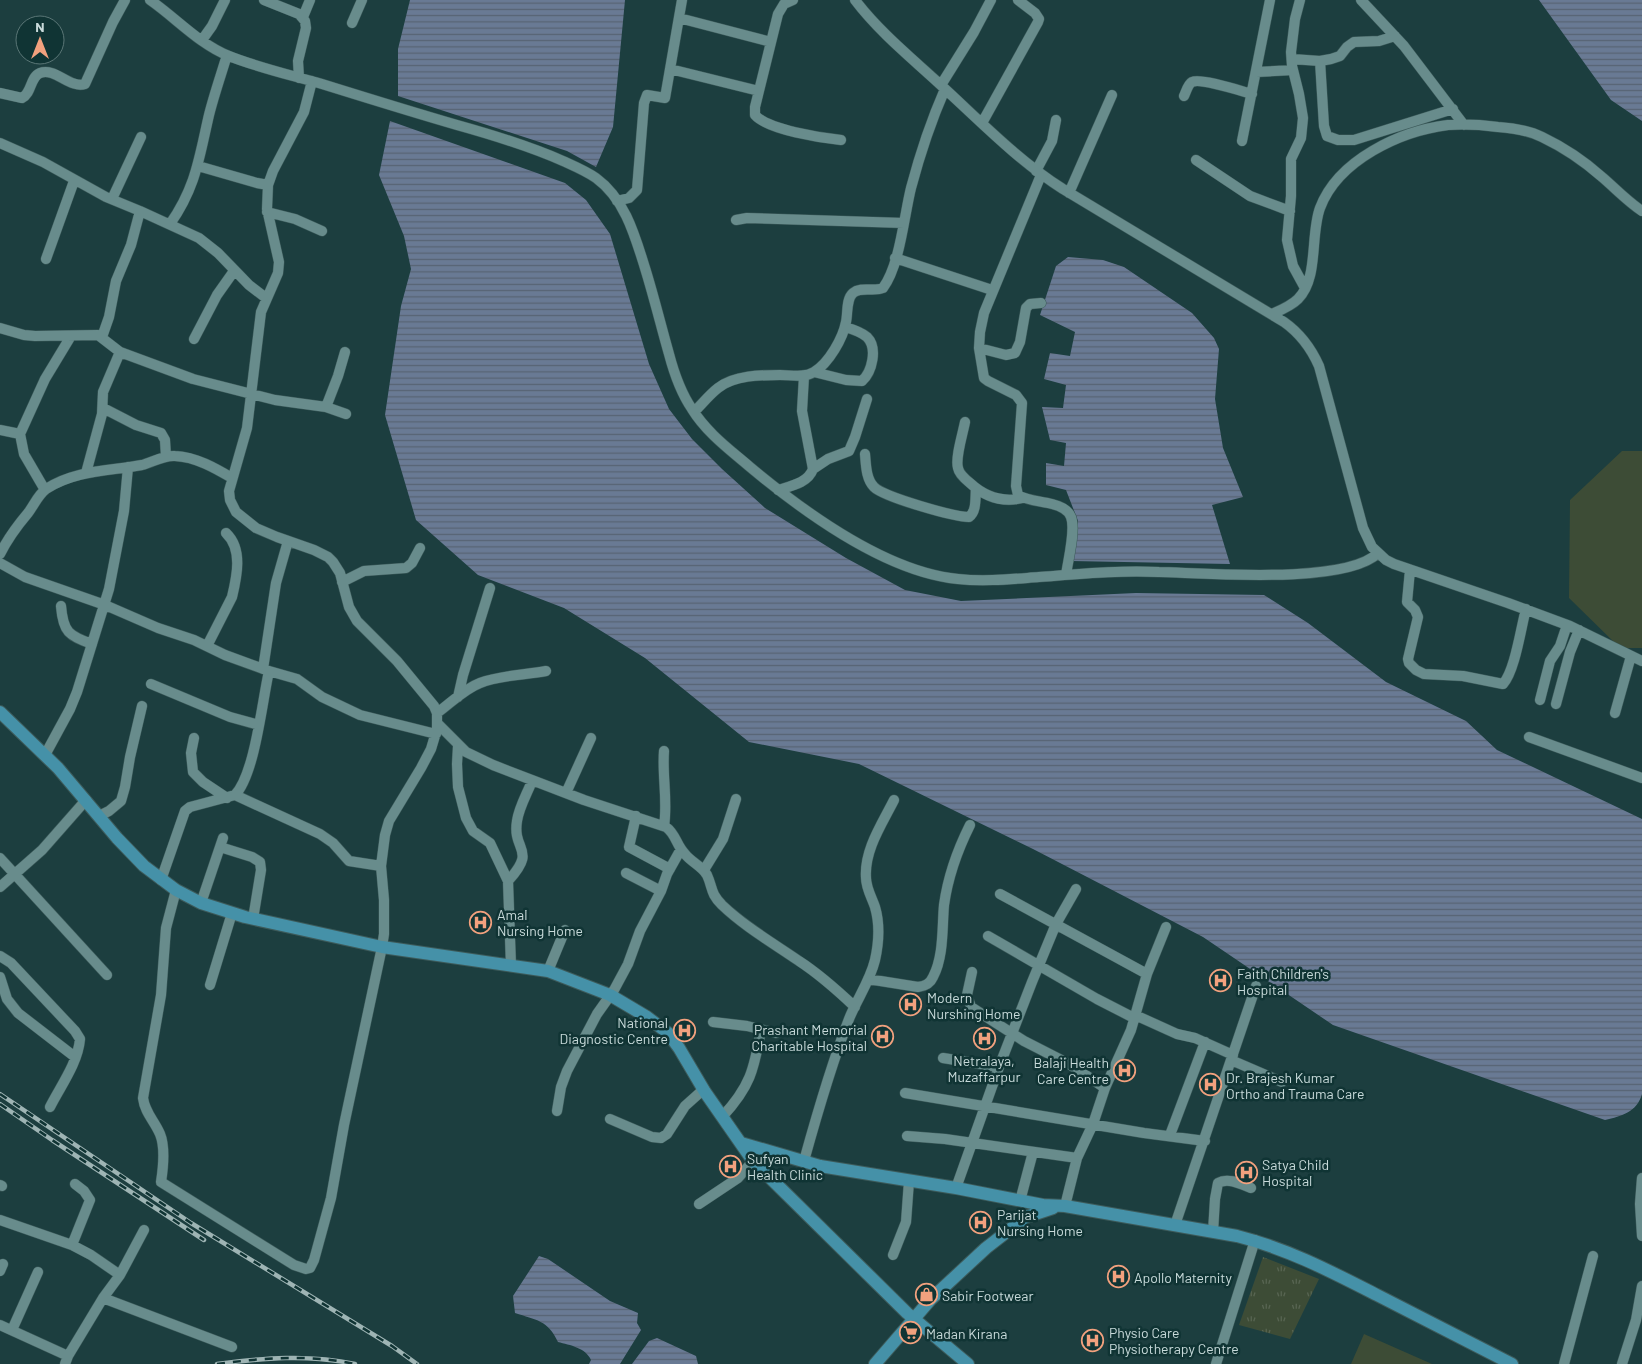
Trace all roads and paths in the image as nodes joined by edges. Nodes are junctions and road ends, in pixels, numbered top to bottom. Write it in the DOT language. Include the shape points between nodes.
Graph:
graph roads {
  1 [pos="125,0"];
  2 [pos="150,0"];
  3 [pos="225,0"];
  4 [pos="264,0"];
  5 [pos="310,0"];
  6 [pos="362,0"];
  7 [pos="682,0"];
  8 [pos="793,0"];
  9 [pos="991,0"];
  10 [pos="1018,0"];
  11 [pos="1270,0"];
  12 [pos="1300,0"];
  13 [pos="1361,0"];
  14 [pos="860,2"];
  15 [pos="284,4"];
  16 [pos="303,17"];
  17 [pos="679,18"];
  18 [pos="352,23"];
  19 [pos="1394,36"];
  20 [pos="202,40"];
  21 [pos="771,42"];
  22 [pos="227,55"];
  23 [pos="1292,58"];
  24 [pos="1320,61"];
  25 [pos="670,69"];
  26 [pos="1293,70"];
  27 [pos="1256,72"];
  28 [pos="299,78"];
  29 [pos="312,81"];
  30 [pos="943,87"];
  31 [pos="759,91"];
  32 [pos="0,93"];
  33 [pos="1252,94"];
  34 [pos="1112,95"];
  35 [pos="1184,96"];
  36 [pos="1453,109"];
  37 [pos="1056,120"];
  38 [pos="982,123"];
  39 [pos="1464,125"];
  40 [pos="141,137"];
  41 [pos="841,140"];
  42 [pos="1242,141"];
  43 [pos="0,144"];
  44 [pos="1196,160"];
  45 [pos="198,166"];
  46 [pos="1038,173"];
  47 [pos="74,181"];
  48 [pos="268,185"];
  49 [pos="1069,193"];
  50 [pos="112,199"];
  51 [pos="618,201"];
  52 [pos="140,211"];
  53 [pos="1290,211"];
  54 [pos="1642,211"];
  55 [pos="267,212"];
  56 [pos="736,220"];
  57 [pos="170,224"];
  58 [pos="904,224"];
  59 [pos="322,230"];
  60 [pos="895,258"];
  61 [pos="46,259"];
  62 [pos="234,271"];
  63 [pos="1305,288"];
  64 [pos="992,290"];
  65 [pos="266,298"];
  66 [pos="1041,303"];
  67 [pos="1272,314"];
  68 [pos="845,327"];
  69 [pos="0,328"];
  70 [pos="71,336"];
  71 [pos="102,337"];
  72 [pos="194,339"];
  73 [pos="979,348"];
  74 [pos="120,352"];
  75 [pos="345,352"];
  76 [pos="809,374"];
  77 [pos="250,392"];
  78 [pos="867,399"];
  79 [pos="326,407"];
  80 [pos="103,408"];
  81 [pos="694,412"];
  82 [pos="346,414"];
  83 [pos="965,422"];
  84 [pos="0,430"];
  85 [pos="20,434"];
  86 [pos="865,454"];
  87 [pos="166,457"];
  88 [pos="128,467"];
  89 [pos="813,469"];
  90 [pos="86,473"];
  91 [pos="232,478"];
  92 [pos="976,488"];
  93 [pos="45,490"];
  94 [pos="778,490"];
  95 [pos="1022,498"];
  96 [pos="226,532"];
  97 [pos="288,541"];
  98 [pos="420,548"];
  99 [pos="1378,553"];
  100 [pos="0,554"];
  101 [pos="0,563"];
  102 [pos="1410,570"];
  103 [pos="1066,575"];
  104 [pos="342,582"];
  105 [pos="490,588"];
  106 [pos="104,605"];
  107 [pos="61,606"];
  108 [pos="1526,609"];
  109 [pos="1568,625"];
  110 [pos="1579,630"];
  111 [pos="92,644"];
  112 [pos="207,646"];
  113 [pos="1631,656"];
  114 [pos="1642,661"];
  115 [pos="266,670"];
  116 [pos="546,671"];
  117 [pos="150,684"];
  118 [pos="458,697"];
  119 [pos="1540,700"];
  120 [pos="1556,704"];
  121 [pos="142,706"];
  122 [pos="0,712"];
  123 [pos="437,713"];
  124 [pos="1615,713"];
  125 [pos="259,725"];
  126 [pos="437,729"];
  127 [pos="1529,737"];
  128 [pos="194,738"];
  129 [pos="590,738"];
  130 [pos="458,746"];
  131 [pos="664,751"];
  132 [pos="45,755"];
  133 [pos="1642,778"];
  134 [pos="532,781"];
  135 [pos="566,793"];
  136 [pos="231,796"];
  137 [pos="736,799"];
  138 [pos="86,800"];
  139 [pos="894,800"];
  140 [pos="99,816"];
  141 [pos="636,816"];
  142 [pos="970,825"];
  143 [pos="664,826"];
  144 [pos="681,849"];
  145 [pos="0,858"];
  146 [pos="382,866"];
  147 [pos="670,869"];
  148 [pos="704,870"];
  149 [pos="626,873"];
  150 [pos="14,874"];
  151 [pos="161,880"];
  152 [pos="508,882"];
  153 [pos="0,887"];
  154 [pos="176,890"];
  155 [pos="1076,890"];
  156 [pos="661,891"];
  157 [pos="1000,894"];
  158 [pos="201,903"];
  159 [pos="232,913"];
  160 [pos="253,919"];
  161 [pos="1056,924"];
  162 [pos="1166,927"];
  163 [pos="565,930"];
  164 [pos="988,936"];
  165 [pos="382,947"];
  166 [pos="0,956"];
  167 [pos="511,966"];
  168 [pos="1039,966"];
  169 [pos="548,972"];
  170 [pos="972,972"];
  171 [pos="1147,974"];
  172 [pos="107,975"];
  173 [pos="0,977"];
  174 [pos="868,979"];
  175 [pos="210,985"];
  176 [pos="1256,986"];
  177 [pos="610,995"];
  178 [pos="854,1007"];
  179 [pos="1134,1016"];
  180 [pos="713,1022"];
  181 [pos="760,1030"];
  182 [pos="776,1032"];
  183 [pos="1012,1034"];
  184 [pos="1205,1042"];
  185 [pos="75,1057"];
  186 [pos="1232,1057"];
  187 [pos="943,1058"];
  188 [pos="999,1067"];
  189 [pos="1282,1082"];
  190 [pos="1105,1088"];
  191 [pos="704,1089"];
  192 [pos="905,1093"];
  193 [pos="985,1106"];
  194 [pos="50,1107"];
  195 [pos="557,1111"];
  196 [pos="722,1117"];
  197 [pos="610,1119"];
  198 [pos="1093,1124"];
  199 [pos="907,1136"];
  200 [pos="1170,1136"];
  201 [pos="1205,1141"];
  202 [pos="741,1143"];
  203 [pos="972,1144"];
  204 [pos="1033,1152"];
  205 [pos="1077,1158"];
  206 [pos="753,1161"];
  207 [pos="804,1161"];
  208 [pos="1642,1178"];
  209 [pos="909,1181"];
  210 [pos="75,1184"];
  211 [pos="956,1188"];
  212 [pos="1251,1188"];
  213 [pos="1020,1201"];
  214 [pos="699,1204"];
  215 [pos="1065,1206"];
  216 [pos="0,1220"];
  217 [pos="1175,1225"];
  218 [pos="144,1230"];
  219 [pos="1213,1232"];
  220 [pos="1642,1236"];
  221 [pos="1255,1240"];
  222 [pos="72,1245"];
  223 [pos="893,1255"];
  224 [pos="1593,1256"];
  225 [pos="38,1272"];
  226 [pos="120,1275"];
  227 [pos="1642,1286"];
  228 [pos="103,1298"];
  229 [pos="913,1318"];
  230 [pos="0,1325"];
  231 [pos="12,1330"];
  232 [pos="232,1347"];
  233 [pos="66,1360"];
  234 [pos="875,1364"];
  235 [pos="968,1364"];
  236 [pos="1216,1364"];
  237 [pos="1512,1364"];
  238 [pos="1564,1364"];
  239 [pos="1622,1364"];
  1 -- 32 [label="street" via="85,84 43,72 35,77 29,92 22,98"];
  2 -- 20 [label="street"];
  3 -- 20 [label="street"];
  4 -- 15 [label="street"];
  5 -- 16 [label="street"];
  6 -- 18 [label="street"];
  7 -- 17 [label="street"];
  8 -- 21 [label="street" via="782,7"];
  9 -- 30 [label="street"];
  10 -- 38 [label="street" via="1039,19"];
  11 -- 27 [label="street"];
  12 -- 23 [label="street" via="1292,37"];
  13 -- 19 [label="street"];
  14 -- 30 [label="street" via="880,28"];
  15 -- 16 [label="street"];
  16 -- 28 [label="street" via="306,28 298,61"];
  17 -- 21 [label="street"];
  17 -- 25 [label="street"];
  19 -- 24 [label="street" via="1379,41 1354,42 1340,56"];
  19 -- 36 [label="street"];
  20 -- 22 [label="street"];
  21 -- 31 [label="street"];
  22 -- 28 [label="street"];
  22 -- 45 [label="street"];
  23 -- 24 [label="street"];
  23 -- 26 [label="street"];
  24 -- 36 [label="street" via="1324,126 1327,136 1332,139 1354,140"];
  25 -- 31 [label="street"];
  25 -- 51 [label="street" via="665,98 647,95 645,98 637,190 629,198"];
  26 -- 27 [label="street"];
  26 -- 53 [label="street" via="1303,118 1301,138 1291,159"];
  27 -- 33 [label="street"];
  28 -- 29 [label="street"];
  29 -- 48 [label="street" via="304,112"];
  29 -- 51 [label="street" via="490,134 552,157 597,178"];
  30 -- 38 [label="street"];
  30 -- 58 [label="street" via="911,189"];
  31 -- 41 [label="street" via="754,112 762,121 800,133"];
  33 -- 35 [label="street" via="1194,81"];
  33 -- 42 [label="street"];
  34 -- 49 [label="street"];
  36 -- 39 [label="street"];
  37 -- 46 [label="street" via="1052,141"];
  38 -- 46 [label="street"];
  39 -- 54 [label="street" via="1510,128 1540,136 1584,162"];
  39 -- 63 [label="street" via="1435,128 1395,140 1369,154 1344,174 1320,208 1311,270"];
  40 -- 50 [label="street"];
  43 -- 47 [label="street" via="42,162"];
  44 -- 53 [label="street" via="1250,196"];
  45 -- 48 [label="street"];
  45 -- 57 [label="street" via="191,190"];
  46 -- 49 [label="street"];
  46 -- 64 [label="street"];
  47 -- 50 [label="street"];
  47 -- 61 [label="street"];
  48 -- 55 [label="street"];
  49 -- 67 [label="street"];
  50 -- 52 [label="street"];
  51 -- 81 [label="street" via="630,222 676,374"];
  52 -- 57 [label="street"];
  52 -- 71 [label="street" via="131,245 116,281"];
  53 -- 63 [label="street" via="1288,250"];
  55 -- 59 [label="street"];
  55 -- 65 [label="street" via="279,262"];
  56 -- 58 [label="street"];
  57 -- 62 [label="street" via="208,244"];
  58 -- 60 [label="street"];
  60 -- 64 [label="street"];
  60 -- 68 [label="street" via="883,288 852,293"];
  62 -- 65 [label="street"];
  62 -- 72 [label="street"];
  63 -- 67 [label="street" via="1296,300"];
  64 -- 73 [label="street" via="982,322"];
  65 -- 77 [label="street" via="259,323"];
  66 -- 73 [label="street" via="1030,304 1026,308 1015,353 1006,355"];
  67 -- 99 [label="street" via="1301,335 1314,356 1363,528"];
  68 -- 76 [label="street" via="829,356"];
  68 -- 76 [label="street" via="865,335 872,346 873,359 865,379 853,382"];
  69 -- 70 [label="street" via="35,336"];
  70 -- 71 [label="street" via="94,334"];
  70 -- 85 [label="street" via="45,379"];
  71 -- 74 [label="street"];
  73 -- 95 [label="street" via="984,378 1016,395 1022,403 1016,491"];
  74 -- 77 [label="street" via="193,379"];
  74 -- 80 [label="street" via="103,392"];
  75 -- 79 [label="street"];
  76 -- 81 [label="street" via="761,376 727,382"];
  76 -- 89 [label="street" via="802,411"];
  77 -- 79 [label="street" via="275,400"];
  77 -- 91 [label="street" via="247,428"];
  78 -- 89 [label="street" via="848,451"];
  79 -- 82 [label="street"];
  80 -- 87 [label="street" via="136,425 161,433"];
  80 -- 90 [label="street"];
  81 -- 94 [label="street" via="716,438"];
  83 -- 92 [label="street" via="958,468"];
  84 -- 85 [label="street"];
  85 -- 93 [label="street" via="24,454"];
  86 -- 92 [label="street" via="867,471 875,488 915,504 969,517 975,507"];
  87 -- 88 [label="street"];
  87 -- 91 [label="street" via="176,456 198,462"];
  88 -- 90 [label="street"];
  88 -- 106 [label="street" via="113,575"];
  89 -- 94 [label="street" via="803,481"];
  90 -- 93 [label="street"];
  91 -- 97 [label="street" via="230,500 236,512 256,528"];
  92 -- 95 [label="street" via="999,499"];
  93 -- 100 [label="street" via="11,533"];
  94 -- 103 [label="street" via="852,540 933,575 981,580"];
  95 -- 103 [label="street" via="1060,506 1071,517"];
  96 -- 112 [label="street" via="237,551 234,588"];
  97 -- 104 [label="street" via="328,557 337,566"];
  97 -- 115 [label="street" via="276,583"];
  98 -- 104 [label="street" via="406,568 371,570"];
  99 -- 102 [label="street"];
  99 -- 103 [label="street" via="1361,564 1331,571 1292,574 1144,571"];
  101 -- 106 [label="street" via="25,577"];
  102 -- 108 [label="street"];
  102 -- 108 [label="street" via="1407,602 1418,617 1408,659 1416,670 1424,674 1463,676 1502,684 1512,665"];
  104 -- 123 [label="street" via="357,621 397,660"];
  105 -- 118 [label="street"];
  106 -- 111 [label="street"];
  106 -- 112 [label="street"];
  107 -- 111 [label="street" via="68,632"];
  108 -- 109 [label="street"];
  109 -- 110 [label="street"];
  109 -- 119 [label="street" via="1550,661"];
  110 -- 113 [label="street"];
  110 -- 120 [label="street"];
  111 -- 132 [label="street" via="70,710"];
  112 -- 115 [label="street"];
  113 -- 114 [label="street"];
  113 -- 124 [label="street"];
  115 -- 125 [label="street"];
  115 -- 126 [label="street" via="303,682 322,696 360,715"];
  116 -- 118 [label="street" via="486,681"];
  117 -- 125 [label="street" via="224,715"];
  118 -- 123 [label="street"];
  121 -- 140 [label="street" via="124,794 116,806"];
  122 -- 132 [label="main road"];
  123 -- 126 [label="street"];
  125 -- 136 [label="street" via="244,781"];
  126 -- 130 [label="street"];
  126 -- 146 [label="street" via="421,768 389,821 382,848"];
  127 -- 133 [label="street"];
  128 -- 136 [label="street" via="191,753 193,772 203,782"];
  129 -- 135 [label="street"];
  130 -- 134 [label="street" via="493,766"];
  130 -- 152 [label="street" via="458,787 466,818 473,831 490,843"];
  131 -- 143 [label="street" via="667,804"];
  132 -- 138 [label="main road"];
  134 -- 135 [label="street"];
  134 -- 152 [label="street" via="516,822 524,858"];
  135 -- 141 [label="street"];
  136 -- 146 [label="street" via="320,834 349,861"];
  136 -- 151 [label="street" via="185,811"];
  137 -- 148 [label="street" via="722,840"];
  138 -- 140 [label="main road"];
  138 -- 150 [label="street" via="55,836"];
  139 -- 174 [label="street" via="872,843 866,869 879,928"];
  140 -- 151 [label="main road" via="132,854"];
  141 -- 143 [label="street"];
  141 -- 147 [label="street" via="629,847"];
  142 -- 174 [label="street" via="952,866 940,950 931,981 918,987"];
  143 -- 144 [label="street" via="672,832"];
  144 -- 147 [label="street"];
  144 -- 148 [label="street"];
  145 -- 150 [label="street"];
  146 -- 165 [label="street"];
  147 -- 156 [label="street"];
  148 -- 178 [label="street" via="714,895 722,904 756,932 807,966"];
  149 -- 156 [label="street"];
  150 -- 153 [label="street"];
  150 -- 172 [label="street"];
  151 -- 154 [label="main road"];
  152 -- 167 [label="street"];
  154 -- 158 [label="main road"];
  154 -- 165 [label="street" via="166,928 162,990 143,1098 146,1112 161,1135 161,1182 302,1269 312,1265 327,1216"];
  155 -- 161 [label="street"];
  156 -- 177 [label="street" via="640,931 628,964"];
  157 -- 161 [label="street"];
  158 -- 159 [label="main road"];
  158 -- 160 [label="street" via="221,842 260,862"];
  159 -- 160 [label="main road"];
  159 -- 175 [label="street"];
  160 -- 165 [label="main road"];
  161 -- 168 [label="street"];
  161 -- 171 [label="street"];
  162 -- 171 [label="street"];
  163 -- 169 [label="street"];
  164 -- 168 [label="street"];
  165 -- 167 [label="main road"];
  166 -- 185 [label="street" via="12,963 78,1035"];
  167 -- 169 [label="main road"];
  168 -- 179 [label="street"];
  168 -- 183 [label="street"];
  169 -- 177 [label="main road"];
  170 -- 183 [label="street" via="967,995 971,1007"];
  171 -- 179 [label="street"];
  173 -- 185 [label="street" via="7,998 18,1013"];
  174 -- 178 [label="street"];
  176 -- 186 [label="street"];
  177 -- 191 [label="main road" via="668,1033"];
  177 -- 195 [label="street" via="567,1071"];
  178 -- 207 [label="street"];
  179 -- 184 [label="street"];
  179 -- 190 [label="street"];
  180 -- 181 [label="street"];
  181 -- 182 [label="street"];
  181 -- 196 [label="street" via="746,1088"];
  183 -- 188 [label="street"];
  183 -- 190 [label="street" via="1069,1064"];
  184 -- 186 [label="street"];
  184 -- 200 [label="street"];
  185 -- 194 [label="street"];
  186 -- 189 [label="street"];
  186 -- 201 [label="street"];
  187 -- 188 [label="street"];
  188 -- 193 [label="street"];
  190 -- 198 [label="street"];
  191 -- 196 [label="main road"];
  191 -- 197 [label="street" via="685,1106 661,1138"];
  192 -- 193 [label="street"];
  193 -- 198 [label="street"];
  193 -- 203 [label="street"];
  196 -- 202 [label="main road"];
  198 -- 200 [label="street"];
  198 -- 205 [label="street"];
  199 -- 203 [label="street"];
  200 -- 201 [label="street"];
  201 -- 217 [label="street"];
  202 -- 206 [label="main road"];
  202 -- 207 [label="main road"];
  203 -- 204 [label="street"];
  203 -- 211 [label="street"];
  204 -- 205 [label="street"];
  204 -- 213 [label="street"];
  205 -- 215 [label="street"];
  206 -- 214 [label="street" via="738,1178"];
  206 -- 229 [label="main road"];
  207 -- 209 [label="main road"];
  208 -- 220 [label="street"];
  209 -- 211 [label="main road"];
  209 -- 223 [label="street" via="906,1222"];
  210 -- 222 [label="street" via="90,1200"];
  211 -- 213 [label="main road"];
  212 -- 219 [label="street" via="1229,1180 1218,1184"];
  213 -- 215 [label="main road"];
  215 -- 217 [label="main road"];
  215 -- 229 [label="main road" via="1038,1212 1014,1225 944,1286"];
  216 -- 222 [label="street"];
  217 -- 219 [label="main road"];
  218 -- 226 [label="street"];
  219 -- 221 [label="main road"];
  221 -- 236 [label="street"];
  221 -- 237 [label="main road" via="1328,1270"];
  222 -- 226 [label="street"];
  224 -- 238 [label="street"];
  225 -- 231 [label="street"];
  226 -- 228 [label="street"];
  227 -- 239 [label="street" via="1636,1320"];
  228 -- 232 [label="street"];
  228 -- 233 [label="street"];
  229 -- 234 [label="main road"];
  229 -- 235 [label="main road"];
  230 -- 231 [label="street"];
  231 -- 233 [label="street"];
}
